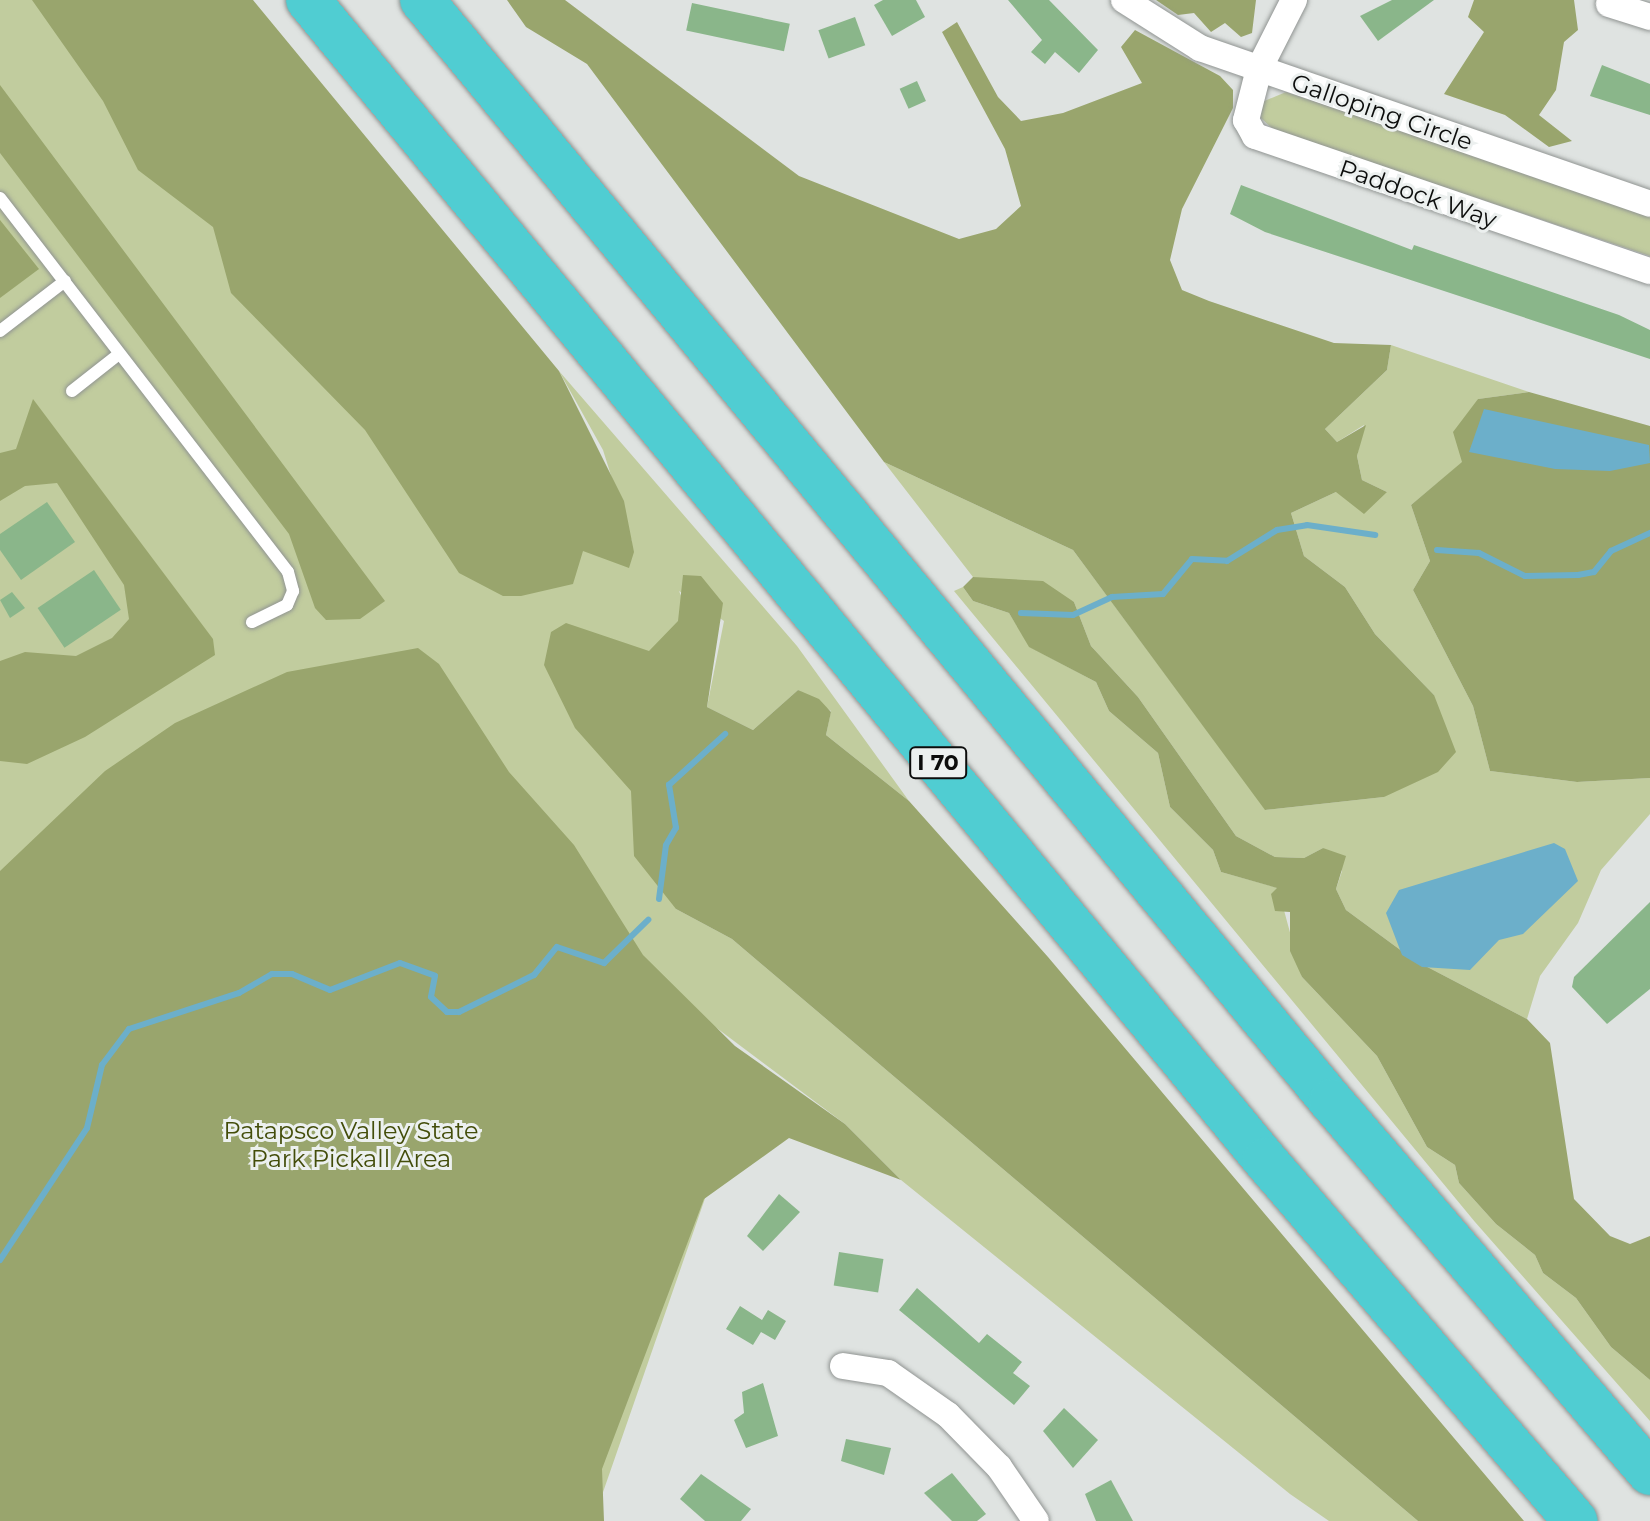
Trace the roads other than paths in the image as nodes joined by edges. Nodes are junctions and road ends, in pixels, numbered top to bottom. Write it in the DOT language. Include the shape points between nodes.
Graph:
graph roads {
  1 [pos="308,0"];
  2 [pos="422,0"];
  3 [pos="1124,0"];
  4 [pos="1294,0"];
  5 [pos="1609,4"];
  6 [pos="1650,17"];
  7 [pos="1259,69"];
  8 [pos="0,198"];
  9 [pos="1650,204"];
  10 [pos="1650,271"];
  11 [pos="65,281"];
  12 [pos="0,331"];
  13 [pos="119,354"];
  14 [pos="72,391"];
  15 [pos="252,622"];
  16 [pos="843,1366"];
  17 [pos="1650,1473"];
  18 [pos="1036,1521"];
  19 [pos="1575,1521"];
  1 -- 19 [label="highway, I 70" via="1275,1172"];
  2 -- 17 [label="highway" via="1331,1101"];
  3 -- 7 [label="street, Galloping Circle" via="1200,48"];
  4 -- 7 [label="street, Paddock Way"];
  5 -- 6 [label="street"];
  7 -- 9 [label="street, Galloping Circle"];
  7 -- 10 [label="street, Paddock Way" via="1246,120 1255,136"];
  8 -- 11 [label="lane"];
  11 -- 12 [label="lane"];
  11 -- 13 [label="lane"];
  13 -- 14 [label="lane"];
  13 -- 15 [label="lane" via="288,572 287,605"];
  16 -- 18 [label="street" via="888,1373 948,1415 999,1467"];
}
